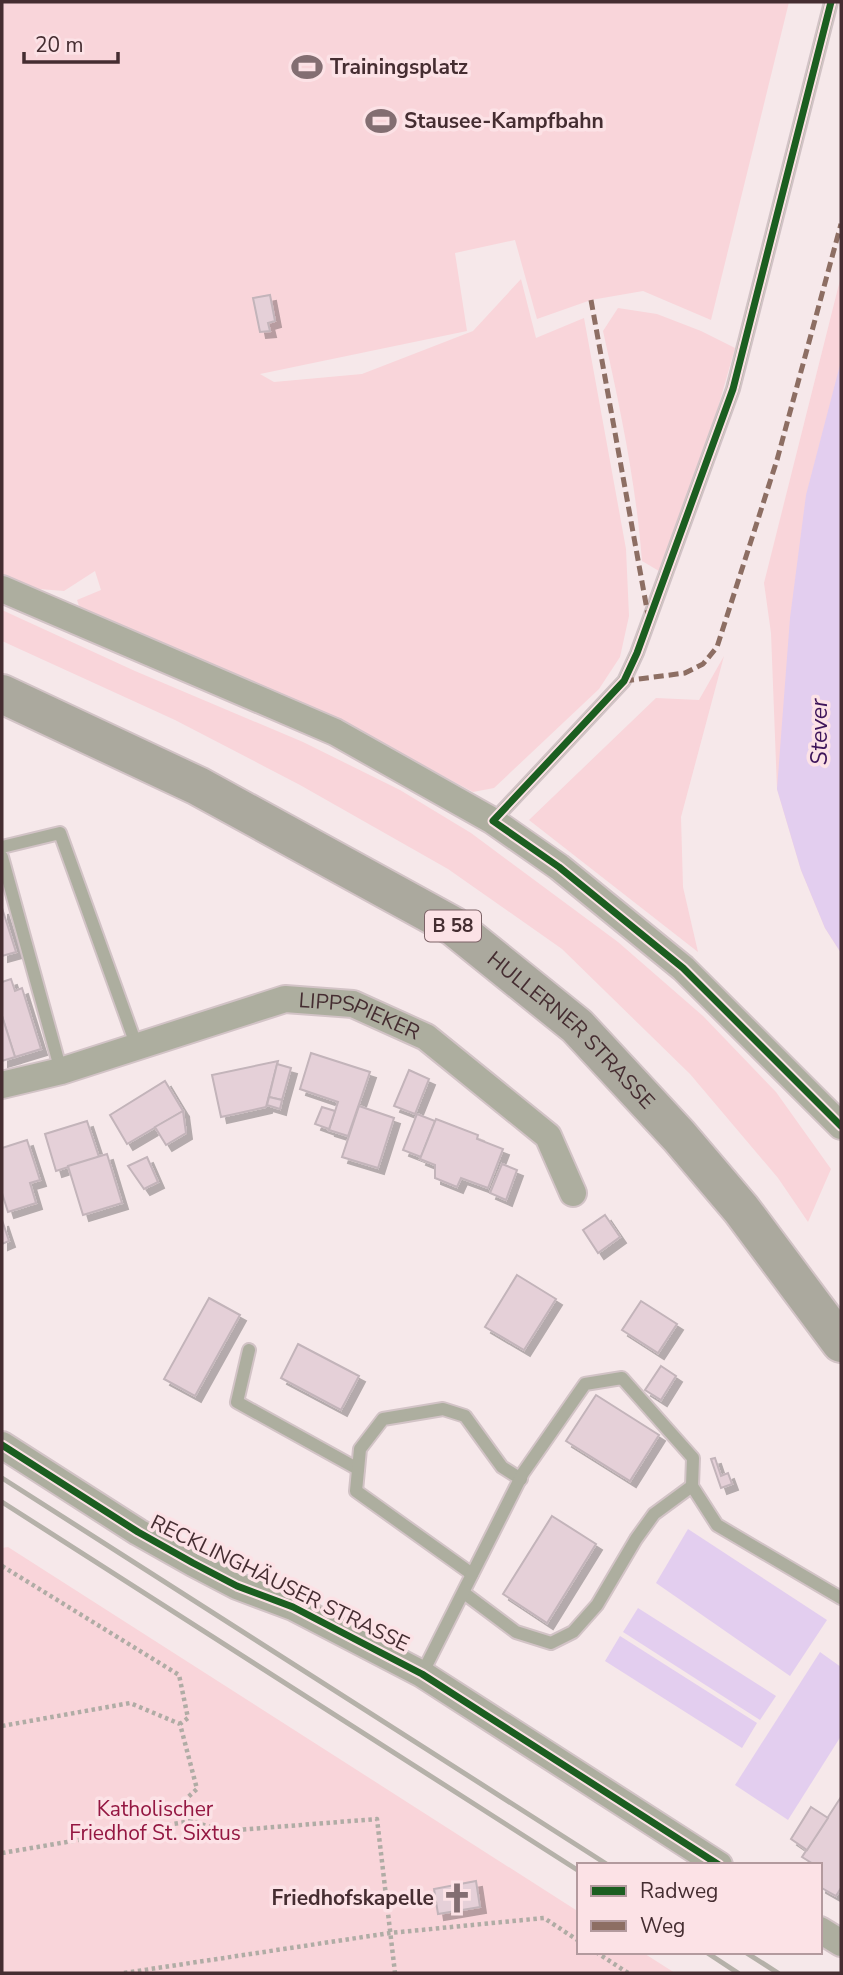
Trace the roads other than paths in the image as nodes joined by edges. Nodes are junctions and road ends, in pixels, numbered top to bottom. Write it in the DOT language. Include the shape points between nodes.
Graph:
graph roads {
  1 [pos="831,2"];
  2 [pos="2,589"];
  3 [pos="2,694"];
  4 [pos="493,821"];
  5 [pos="2,847"];
  6 [pos="2,858"];
  7 [pos="137,1047"];
  8 [pos="61,1071"];
  9 [pos="2,1085"];
  10 [pos="841,1126"];
  11 [pos="573,1193"];
  12 [pos="841,1343"];
  13 [pos="249,1350"];
  14 [pos="2,1445"];
  15 [pos="358,1469"];
  16 [pos="520,1479"];
  17 [pos="692,1486"];
  18 [pos="472,1574"];
  19 [pos="464,1593"];
  20 [pos="841,1598"];
  21 [pos="422,1674"];
  22 [pos="716,1863"];
  23 [pos="822,1931"];
  24 [pos="841,1943"];
  1 -- 4 [label="lane" via="733,389 637,653 624,681"];
  2 -- 4 [label="street" via="335,733"];
  3 -- 12 [label="main road, HULLERNER STRASSE / B 58" via="198,786 453,926 577,1026 732,1199"];
  4 -- 10 [label="street" via="559,867 682,968"];
  5 -- 7 [label="lane" via="60,833"];
  6 -- 8 [label="lane"];
  7 -- 8 [label="street, LIPPSPIEKER"];
  7 -- 11 [label="street, LIPPSPIEKER" via="285,999 353,1004 426,1037 548,1136"];
  8 -- 9 [label="street, LIPPSPIEKER"];
  13 -- 15 [label="lane" via="237,1402"];
  14 -- 21 [label="street, RECKLINGHÄUSER STRASSE" via="193,1563 293,1607"];
  15 -- 16 [label="lane" via="359,1449 383,1419 443,1409 465,1416 502,1467"];
  15 -- 18 [label="lane" via="356,1491"];
  16 -- 17 [label="lane" via="585,1384 622,1378 692,1458"];
  16 -- 18 [label="lane"];
  17 -- 19 [label="lane" via="654,1514 597,1605 573,1632 551,1643 516,1632"];
  17 -- 20 [label="lane" via="717,1525"];
  18 -- 19 [label="lane"];
  19 -- 21 [label="lane"];
  21 -- 22 [label="street, RECKLINGHÄUSER STRASSE"];
  23 -- 24 [label="street"];
}
